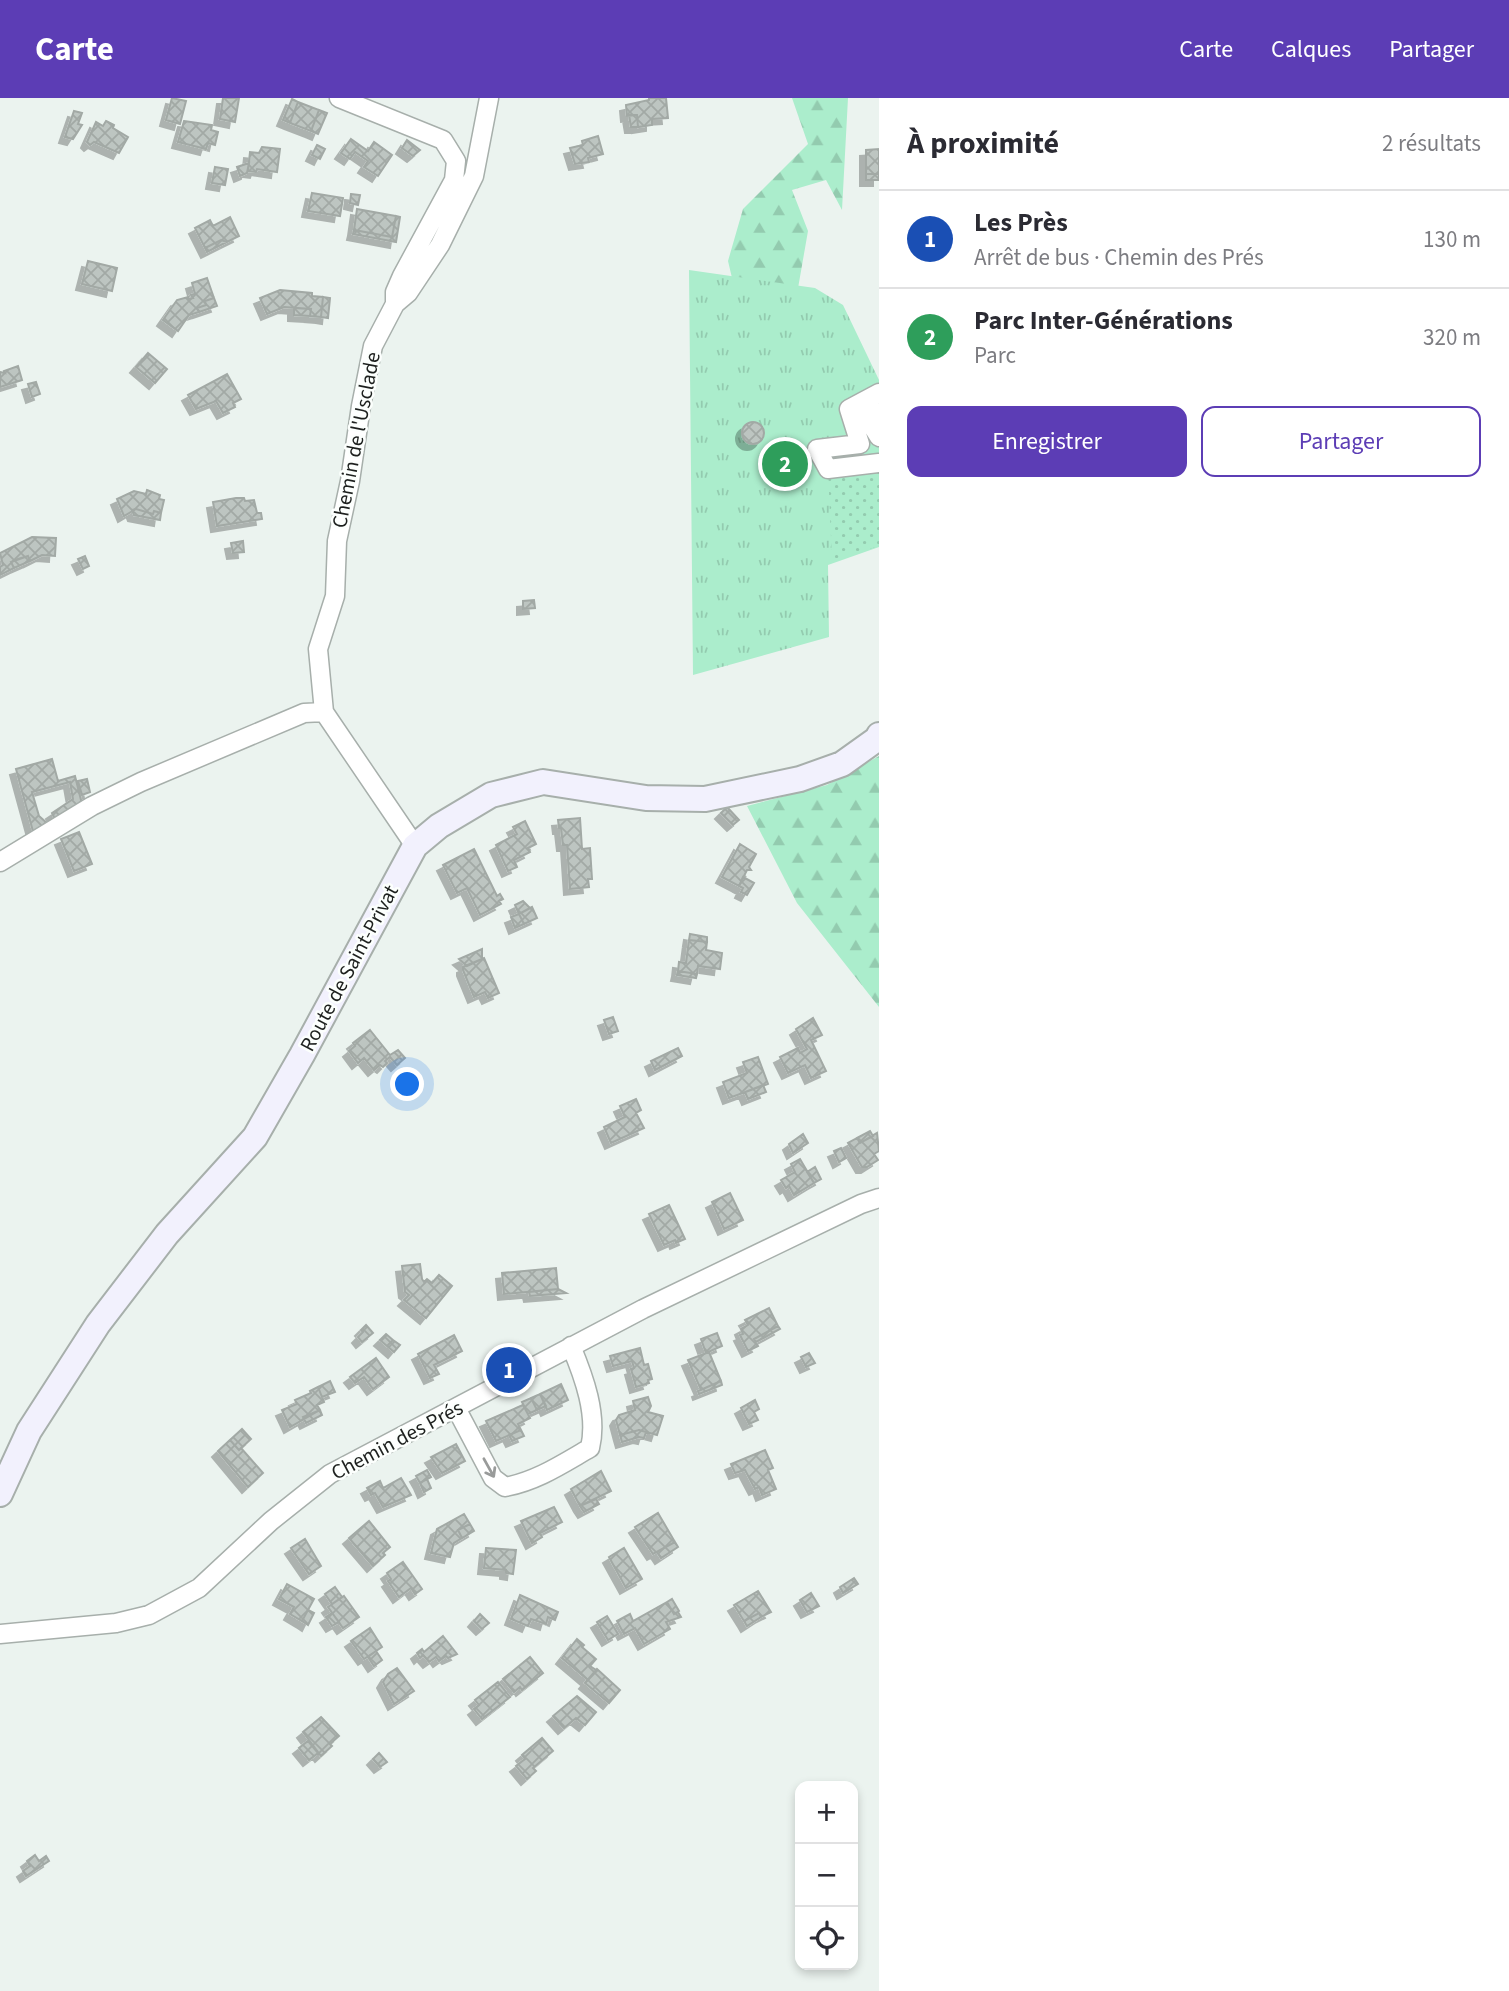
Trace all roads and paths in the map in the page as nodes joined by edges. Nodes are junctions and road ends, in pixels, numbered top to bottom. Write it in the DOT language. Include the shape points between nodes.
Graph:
graph roads {
  1 [pos="339,98"];
  2 [pos="489,98"];
  3 [pos="395,304"];
  4 [pos="879,393"];
  5 [pos="879,412"];
  6 [pos="879,437"];
  7 [pos="879,463"];
  8 [pos="324,712"];
  9 [pos="879,735"];
  10 [pos="415,846"];
  11 [pos="0,862"];
  12 [pos="879,1198"];
  13 [pos="571,1346"];
  14 [pos="456,1408"];
  15 [pos="0,1494"];
  16 [pos="0,1634"];
  1 -- 3 [label="street, Chemin de l'Usclade" via="443,140 456,161 454,180 401,276"];
  2 -- 3 [label="street" via="474,176 440,245 408,293"];
  3 -- 8 [label="street, Chemin de l'Usclade" via="373,346 337,541 335,596 318,649"];
  4 -- 7 [label="street" via="849,409 860,444 817,449 828,469"];
  5 -- 6 [label="street" via="867,418"];
  8 -- 10 [label="street, Chemin de l'Usclade"];
  8 -- 11 [label="street" via="304,713 141,782"];
  9 -- 10 [label="street, Route de Saint-Privat" via="842,764 800,779 705,799 646,798 543,782 491,795"];
  10 -- 15 [label="street, Route de Saint-Privat" via="255,1137 167,1234 98,1325 29,1431"];
  12 -- 13 [label="street, Chemin des Prés"];
  13 -- 14 [label="street, Chemin des Prés"];
  14 -- 13 [label="street, one-way" via="493,1478 505,1486 551,1471 590,1448 594,1429"];
  14 -- 16 [label="street, Chemin des Prés" via="330,1474 199,1588 149,1615 116,1623"];
}
